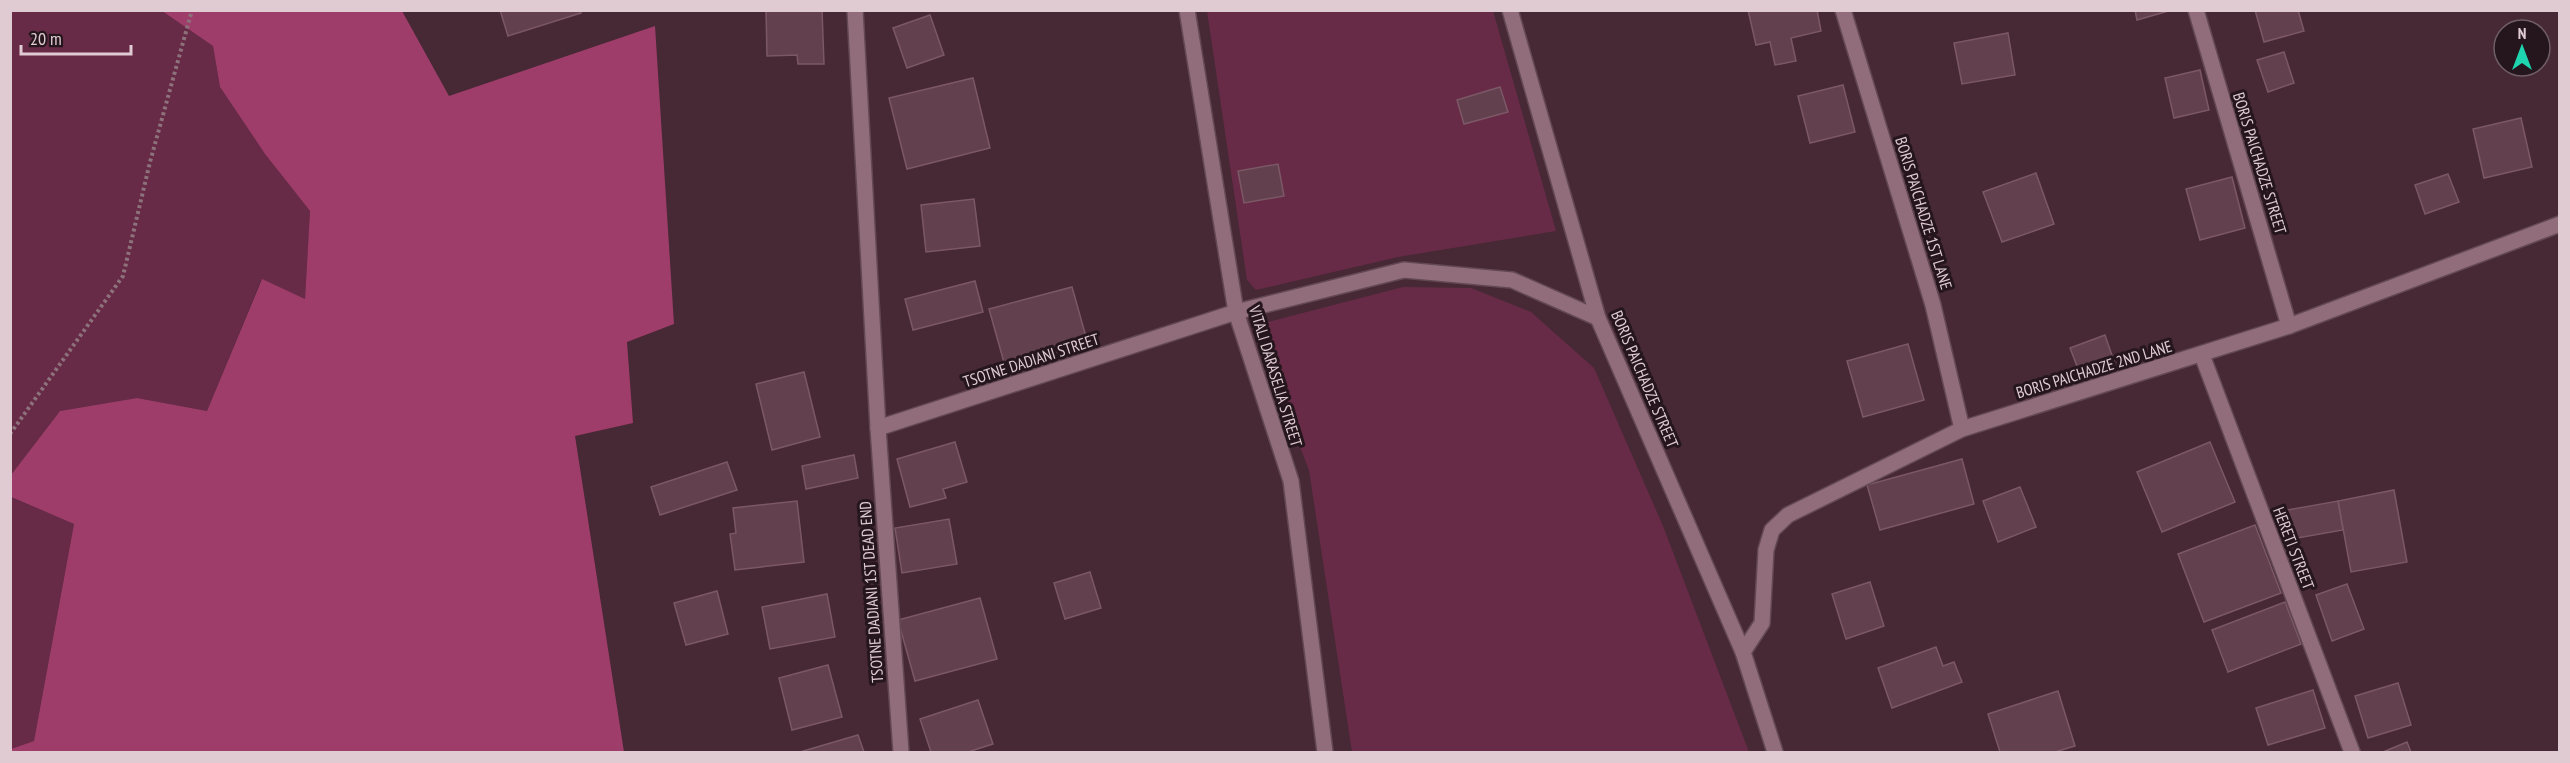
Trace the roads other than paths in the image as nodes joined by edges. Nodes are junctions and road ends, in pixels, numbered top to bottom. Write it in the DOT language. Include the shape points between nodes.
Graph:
graph roads {
  1 [pos="855,10"];
  2 [pos="1187,10"];
  3 [pos="1510,10"];
  4 [pos="1843,10"];
  5 [pos="2196,10"];
  6 [pos="2559,224"];
  7 [pos="1236,312"];
  8 [pos="1598,318"];
  9 [pos="2289,326"];
  10 [pos="2202,355"];
  11 [pos="878,428"];
  12 [pos="1962,429"];
  13 [pos="1743,652"];
  14 [pos="901,753"];
  15 [pos="1325,753"];
  16 [pos="1775,753"];
  17 [pos="2352,753"];
  1 -- 11 [label="street"];
  2 -- 7 [label="street, VITALI DARASELIA STREET"];
  3 -- 8 [label="street, BORIS PAICHADZE STREET"];
  4 -- 12 [label="street, BORIS PAICHADZE 1ST LANE" via="1933,305"];
  5 -- 9 [label="street, BORIS PAICHADZE STREET"];
  6 -- 9 [label="street, BORIS PAICHADZE 2ND LANE"];
  7 -- 8 [label="street, TSOTNE DADIANI STREET" via="1404,270 1512,280"];
  7 -- 11 [label="street, TSOTNE DADIANI STREET"];
  7 -- 15 [label="street, VITALI DARASELIA STREET" via="1291,481"];
  8 -- 13 [label="street, BORIS PAICHADZE STREET"];
  9 -- 10 [label="street, BORIS PAICHADZE 2ND LANE"];
  10 -- 12 [label="street, BORIS PAICHADZE 2ND LANE"];
  10 -- 17 [label="street, HERETI STREET"];
  11 -- 14 [label="street, TSOTNE DADIANI 1ST DEAD END"];
  12 -- 13 [label="street, BORIS PAICHADZE 2ND LANE" via="1788,515 1772,530 1766,550 1762,623"];
  13 -- 16 [label="street, BORIS PAICHADZE STREET"];
}
